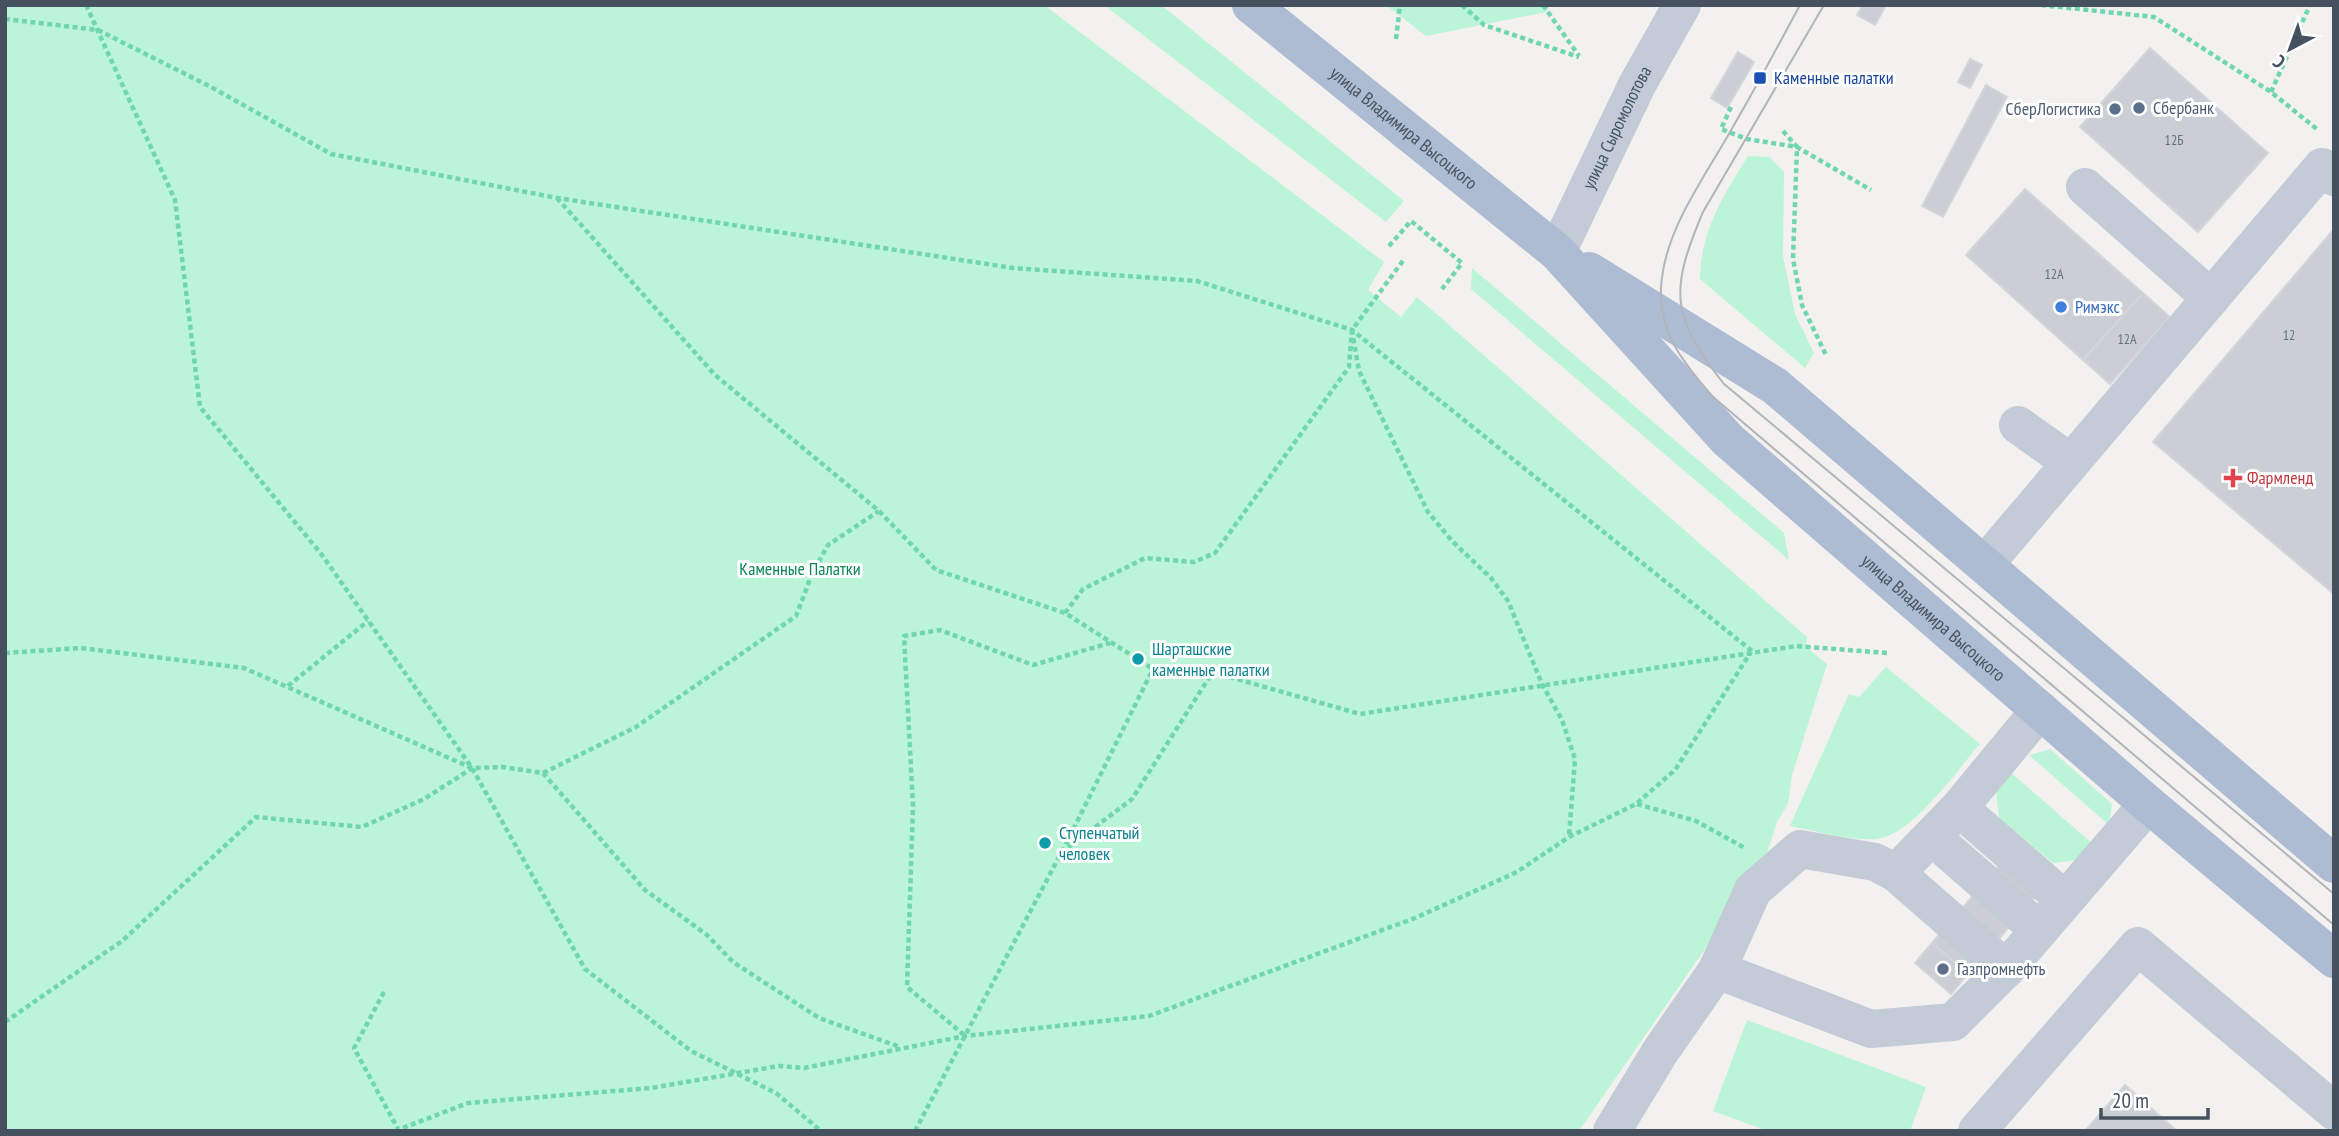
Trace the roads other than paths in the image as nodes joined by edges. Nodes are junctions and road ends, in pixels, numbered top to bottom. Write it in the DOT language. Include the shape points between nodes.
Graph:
graph roads {
  1 [pos="1251,5"];
  2 [pos="1682,5"];
  3 [pos="2334,177"];
  4 [pos="2085,187"];
  5 [pos="1557,252"];
  6 [pos="2211,298"];
  7 [pos="2018,425"];
  8 [pos="2070,462"];
  9 [pos="1985,564"];
  10 [pos="2040,710"];
  11 [pos="2148,804"];
  12 [pos="1959,808"];
  13 [pos="1932,837"];
  14 [pos="2334,864"];
  15 [pos="1896,873"];
  16 [pos="2064,899"];
  17 [pos="2039,930"];
  18 [pos="2334,959"];
  19 [pos="2006,969"];
  20 [pos="1717,970"];
  21 [pos="2334,1111"];
  22 [pos="1612,1131"];
  23 [pos="1977,1131"];
  1 -- 5 [label="main road, улица Владимира Высоцкого"];
  2 -- 5 [label="street, улица Сыромолотова" via="1637,85"];
  3 -- 6 [label="street" via="2322,167"];
  4 -- 6 [label="street"];
  5 -- 9 [label="main road, улица Владимира Высоцкого" via="1775,386"];
  5 -- 10 [label="main road, улица Владимира Высоцкого" via="1728,440"];
  6 -- 8 [label="street"];
  7 -- 8 [label="street"];
  8 -- 9 [label="street"];
  9 -- 14 [label="main road, улица Владимира Высоцкого"];
  10 -- 11 [label="main road, улица Владимира Высоцкого"];
  10 -- 12 [label="street"];
  11 -- 16 [label="street"];
  11 -- 18 [label="main road, улица Владимира Высоцкого"];
  12 -- 13 [label="street"];
  12 -- 16 [label="street"];
  13 -- 15 [label="street"];
  13 -- 17 [label="street"];
  15 -- 19 [label="street"];
  15 -- 20 [label="street" via="1875,862 1800,849 1753,890"];
  16 -- 17 [label="street"];
  17 -- 19 [label="street"];
  19 -- 20 [label="street" via="1953,1022 1871,1029"];
  20 -- 22 [label="street"];
  21 -- 23 [label="street" via="2138,946"];
}
